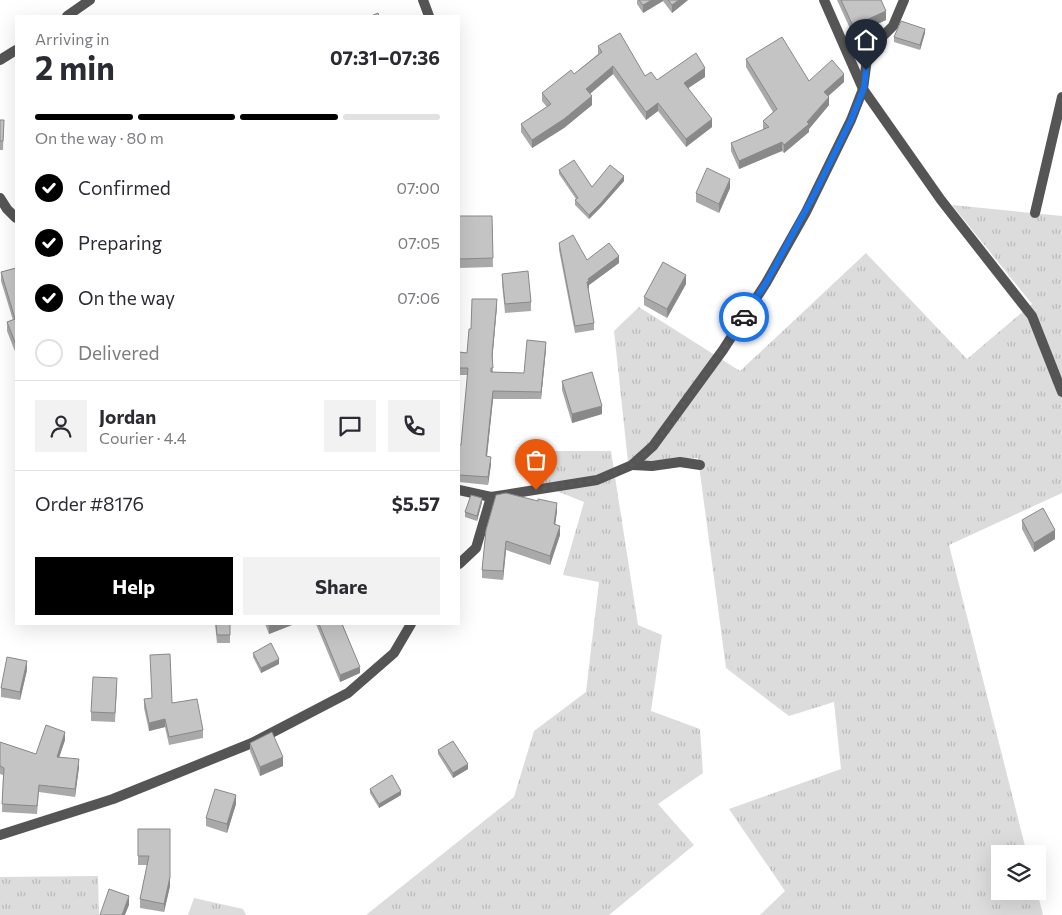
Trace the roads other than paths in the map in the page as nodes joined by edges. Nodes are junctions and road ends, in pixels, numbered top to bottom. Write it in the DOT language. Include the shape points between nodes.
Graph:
graph roads {
  1 [pos="90,0"];
  2 [pos="423,0"];
  3 [pos="824,0"];
  4 [pos="904,0"];
  5 [pos="68,15"];
  6 [pos="429,15"];
  7 [pos="15,51"];
  8 [pos="0,60"];
  9 [pos="864,88"];
  10 [pos="1062,97"];
  11 [pos="0,198"];
  12 [pos="1035,213"];
  13 [pos="15,217"];
  14 [pos="1062,392"];
  15 [pos="632,465"];
  16 [pos="700,465"];
  17 [pos="460,490"];
  18 [pos="491,497"];
  19 [pos="460,563"];
  20 [pos="411,625"];
  21 [pos="0,835"];
  1 -- 5 [label="street"];
  2 -- 6 [label="street"];
  3 -- 9 [label="street"];
  4 -- 9 [label="street" via="893,26 868,51"];
  7 -- 8 [label="street"];
  9 -- 14 [label="street" via="941,200 1032,316"];
  9 -- 15 [label="street" via="806,212 766,283 723,350 653,446"];
  10 -- 12 [label="street"];
  11 -- 13 [label="street"];
  15 -- 16 [label="street" via="680,462"];
  15 -- 18 [label="street" via="596,480"];
  17 -- 18 [label="street"];
  18 -- 19 [label="street" via="476,548"];
  20 -- 21 [label="street" via="394,653 348,693 260,739 113,799"];
}
